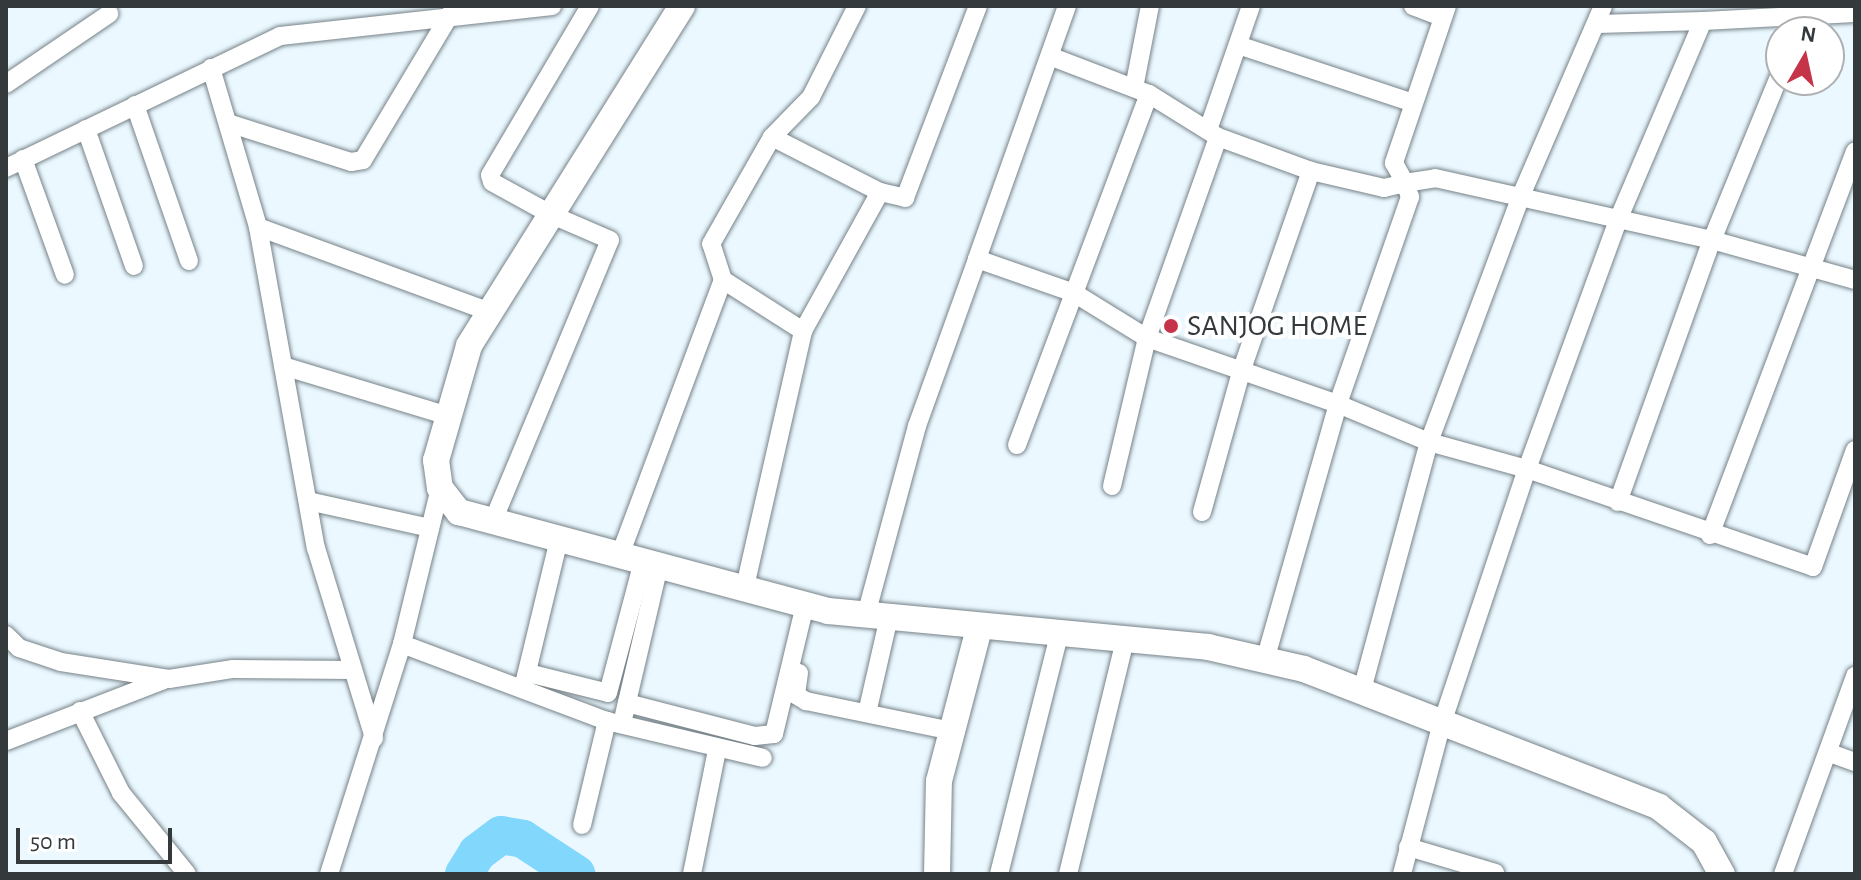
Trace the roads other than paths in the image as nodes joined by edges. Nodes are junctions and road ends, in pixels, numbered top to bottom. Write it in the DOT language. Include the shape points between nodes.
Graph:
graph roads {
  1 [pos="552,6"];
  2 [pos="590,6"];
  3 [pos="682,6"];
  4 [pos="857,6"];
  5 [pos="978,6"];
  6 [pos="1067,6"];
  7 [pos="1150,6"];
  8 [pos="1251,6"];
  9 [pos="1413,6"];
  10 [pos="1444,11"];
  11 [pos="1745,12"];
  12 [pos="451,13"];
  13 [pos="109,14"];
  14 [pos="1600,15"];
  15 [pos="1765,16"];
  16 [pos="1703,21"];
  17 [pos="1238,45"];
  18 [pos="1052,57"];
  19 [pos="211,68"];
  20 [pos="6,84"];
  21 [pos="1142,91"];
  22 [pos="1771,96"];
  23 [pos="1413,103"];
  24 [pos="135,105"];
  25 [pos="228,123"];
  26 [pos="86,129"];
  27 [pos="1213,134"];
  28 [pos="772,137"];
  29 [pos="1855,151"];
  30 [pos="23,159"];
  31 [pos="6,168"];
  32 [pos="1311,171"];
  33 [pos="1405,183"];
  34 [pos="880,192"];
  35 [pos="1520,198"];
  36 [pos="552,215"];
  37 [pos="1618,220"];
  38 [pos="258,227"];
  39 [pos="1712,240"];
  40 [pos="977,259"];
  41 [pos="189,261"];
  42 [pos="134,266"];
  43 [pos="1815,266"];
  44 [pos="65,275"];
  45 [pos="723,280"];
  46 [pos="1855,280"];
  47 [pos="1074,293"];
  48 [pos="490,312"];
  49 [pos="803,331"];
  50 [pos="1147,338"];
  51 [pos="283,366"];
  52 [pos="1242,369"];
  53 [pos="1338,404"];
  54 [pos="449,416"];
  55 [pos="1429,442"];
  56 [pos="1017,445"];
  57 [pos="1855,450"];
  58 [pos="1527,469"];
  59 [pos="1112,486"];
  60 [pos="440,488"];
  61 [pos="308,501"];
  62 [pos="1618,502"];
  63 [pos="1202,512"];
  64 [pos="493,521"];
  65 [pos="430,528"];
  66 [pos="1710,535"];
  67 [pos="559,539"];
  68 [pos="640,561"];
  69 [pos="744,591"];
  70 [pos="810,606"];
  71 [pos="878,616"];
  72 [pos="979,628"];
  73 [pos="1059,635"];
  74 [pos="1125,640"];
  75 [pos="10,644"];
  76 [pos="402,644"];
  77 [pos="1265,660"];
  78 [pos="353,670"];
  79 [pos="528,673"];
  80 [pos="1855,676"];
  81 [pos="169,679"];
  82 [pos="1362,690"];
  83 [pos="521,692"];
  84 [pos="627,703"];
  85 [pos="80,711"];
  86 [pos="867,713"];
  87 [pos="614,723"];
  88 [pos="1441,726"];
  89 [pos="952,731"];
  90 [pos="374,738"];
  91 [pos="6,741"];
  92 [pos="717,750"];
  93 [pos="1830,753"];
  94 [pos="763,758"];
  95 [pos="1855,762"];
  96 [pos="582,825"];
  97 [pos="1408,847"];
  98 [pos="1495,873"];
  99 [pos="187,874"];
  100 [pos="329,874"];
  101 [pos="692,874"];
  102 [pos="937,874"];
  103 [pos="999,874"];
  104 [pos="1068,874"];
  105 [pos="1402,874"];
  106 [pos="1722,874"];
  107 [pos="1783,874"];
  1 -- 12 [label="street"];
  2 -- 36 [label="street" via="490,178"];
  3 -- 36 [label="street"];
  4 -- 28 [label="street" via="811,97"];
  5 -- 34 [label="street" via="905,198"];
  6 -- 18 [label="street"];
  7 -- 21 [label="street"];
  8 -- 17 [label="street"];
  9 -- 10 [label="street"];
  10 -- 23 [label="street"];
  11 -- 15 [label="street"];
  11 -- 16 [label="street"];
  12 -- 19 [label="street" via="280,36"];
  12 -- 25 [label="street" via="363,160 351,162"];
  13 -- 20 [label="street"];
  14 -- 16 [label="street"];
  14 -- 35 [label="street"];
  16 -- 37 [label="street"];
  17 -- 23 [label="street"];
  17 -- 27 [label="street"];
  18 -- 21 [label="street"];
  18 -- 40 [label="street"];
  19 -- 24 [label="street"];
  19 -- 25 [label="street"];
  21 -- 27 [label="street"];
  21 -- 47 [label="street"];
  22 -- 39 [label="street"];
  23 -- 33 [label="street" via="1394,163"];
  24 -- 26 [label="street"];
  24 -- 41 [label="street"];
  25 -- 38 [label="street"];
  26 -- 30 [label="street"];
  26 -- 42 [label="street"];
  27 -- 32 [label="street"];
  27 -- 50 [label="street"];
  28 -- 34 [label="street"];
  28 -- 45 [label="street" via="711,244"];
  29 -- 43 [label="street"];
  30 -- 31 [label="street"];
  30 -- 44 [label="street"];
  32 -- 33 [label="street" via="1384,188"];
  32 -- 52 [label="street"];
  33 -- 35 [label="street" via="1435,178"];
  33 -- 53 [label="street" via="1410,197"];
  34 -- 49 [label="street"];
  35 -- 37 [label="street"];
  35 -- 55 [label="street"];
  36 -- 48 [label="street"];
  36 -- 64 [label="street" via="609,236 610,245"];
  37 -- 39 [label="street"];
  37 -- 58 [label="street"];
  38 -- 48 [label="street"];
  38 -- 51 [label="street"];
  39 -- 43 [label="street"];
  39 -- 62 [label="street"];
  40 -- 47 [label="street"];
  40 -- 71 [label="street" via="917,426"];
  43 -- 46 [label="street"];
  43 -- 66 [label="street"];
  45 -- 49 [label="street"];
  45 -- 68 [label="street"];
  47 -- 50 [label="street"];
  47 -- 56 [label="street"];
  48 -- 54 [label="street" via="469,346"];
  49 -- 69 [label="street"];
  50 -- 52 [label="street"];
  50 -- 59 [label="street"];
  51 -- 54 [label="street"];
  51 -- 61 [label="street"];
  52 -- 53 [label="street"];
  52 -- 63 [label="street"];
  53 -- 55 [label="street"];
  53 -- 77 [label="street"];
  54 -- 60 [label="street" via="436,460"];
  55 -- 58 [label="street"];
  55 -- 82 [label="street"];
  57 -- 66 [label="street" via="1813,567"];
  58 -- 62 [label="street"];
  58 -- 88 [label="street"];
  60 -- 64 [label="street" via="459,512"];
  60 -- 65 [label="street"];
  61 -- 65 [label="street"];
  61 -- 78 [label="street" via="316,548"];
  62 -- 66 [label="street"];
  64 -- 67 [label="street"];
  65 -- 76 [label="street"];
  67 -- 68 [label="street"];
  67 -- 79 [label="street"];
  68 -- 69 [label="street"];
  68 -- 79 [label="street" via="608,693"];
  68 -- 84 [label="street"];
  69 -- 70 [label="street"];
  70 -- 71 [label="street"];
  70 -- 84 [label="street" via="774,734 755,736"];
  70 -- 86 [label="street" via="796,695"];
  71 -- 72 [label="street"];
  71 -- 86 [label="street"];
  72 -- 73 [label="street"];
  72 -- 89 [label="street"];
  73 -- 74 [label="street"];
  73 -- 103 [label="street"];
  74 -- 77 [label="street" via="1208,647"];
  74 -- 104 [label="street"];
  75 -- 81 [label="street" via="61,662"];
  76 -- 83 [label="street"];
  76 -- 90 [label="street"];
  77 -- 82 [label="street"];
  78 -- 81 [label="street" via="233,669"];
  78 -- 90 [label="street"];
  79 -- 83 [label="street"];
  80 -- 93 [label="street"];
  81 -- 85 [label="street"];
  82 -- 88 [label="street"];
  83 -- 87 [label="street"];
  84 -- 87 [label="street"];
  85 -- 91 [label="street"];
  85 -- 99 [label="street" via="121,793"];
  86 -- 89 [label="street"];
  87 -- 92 [label="street"];
  87 -- 96 [label="street"];
  88 -- 97 [label="street"];
  88 -- 106 [label="street" via="1659,807 1704,842"];
  89 -- 102 [label="street" via="939,781"];
  90 -- 100 [label="street"];
  92 -- 94 [label="street"];
  92 -- 101 [label="street"];
  93 -- 95 [label="street"];
  93 -- 107 [label="street"];
  97 -- 98 [label="street"];
  97 -- 105 [label="street"];
}
